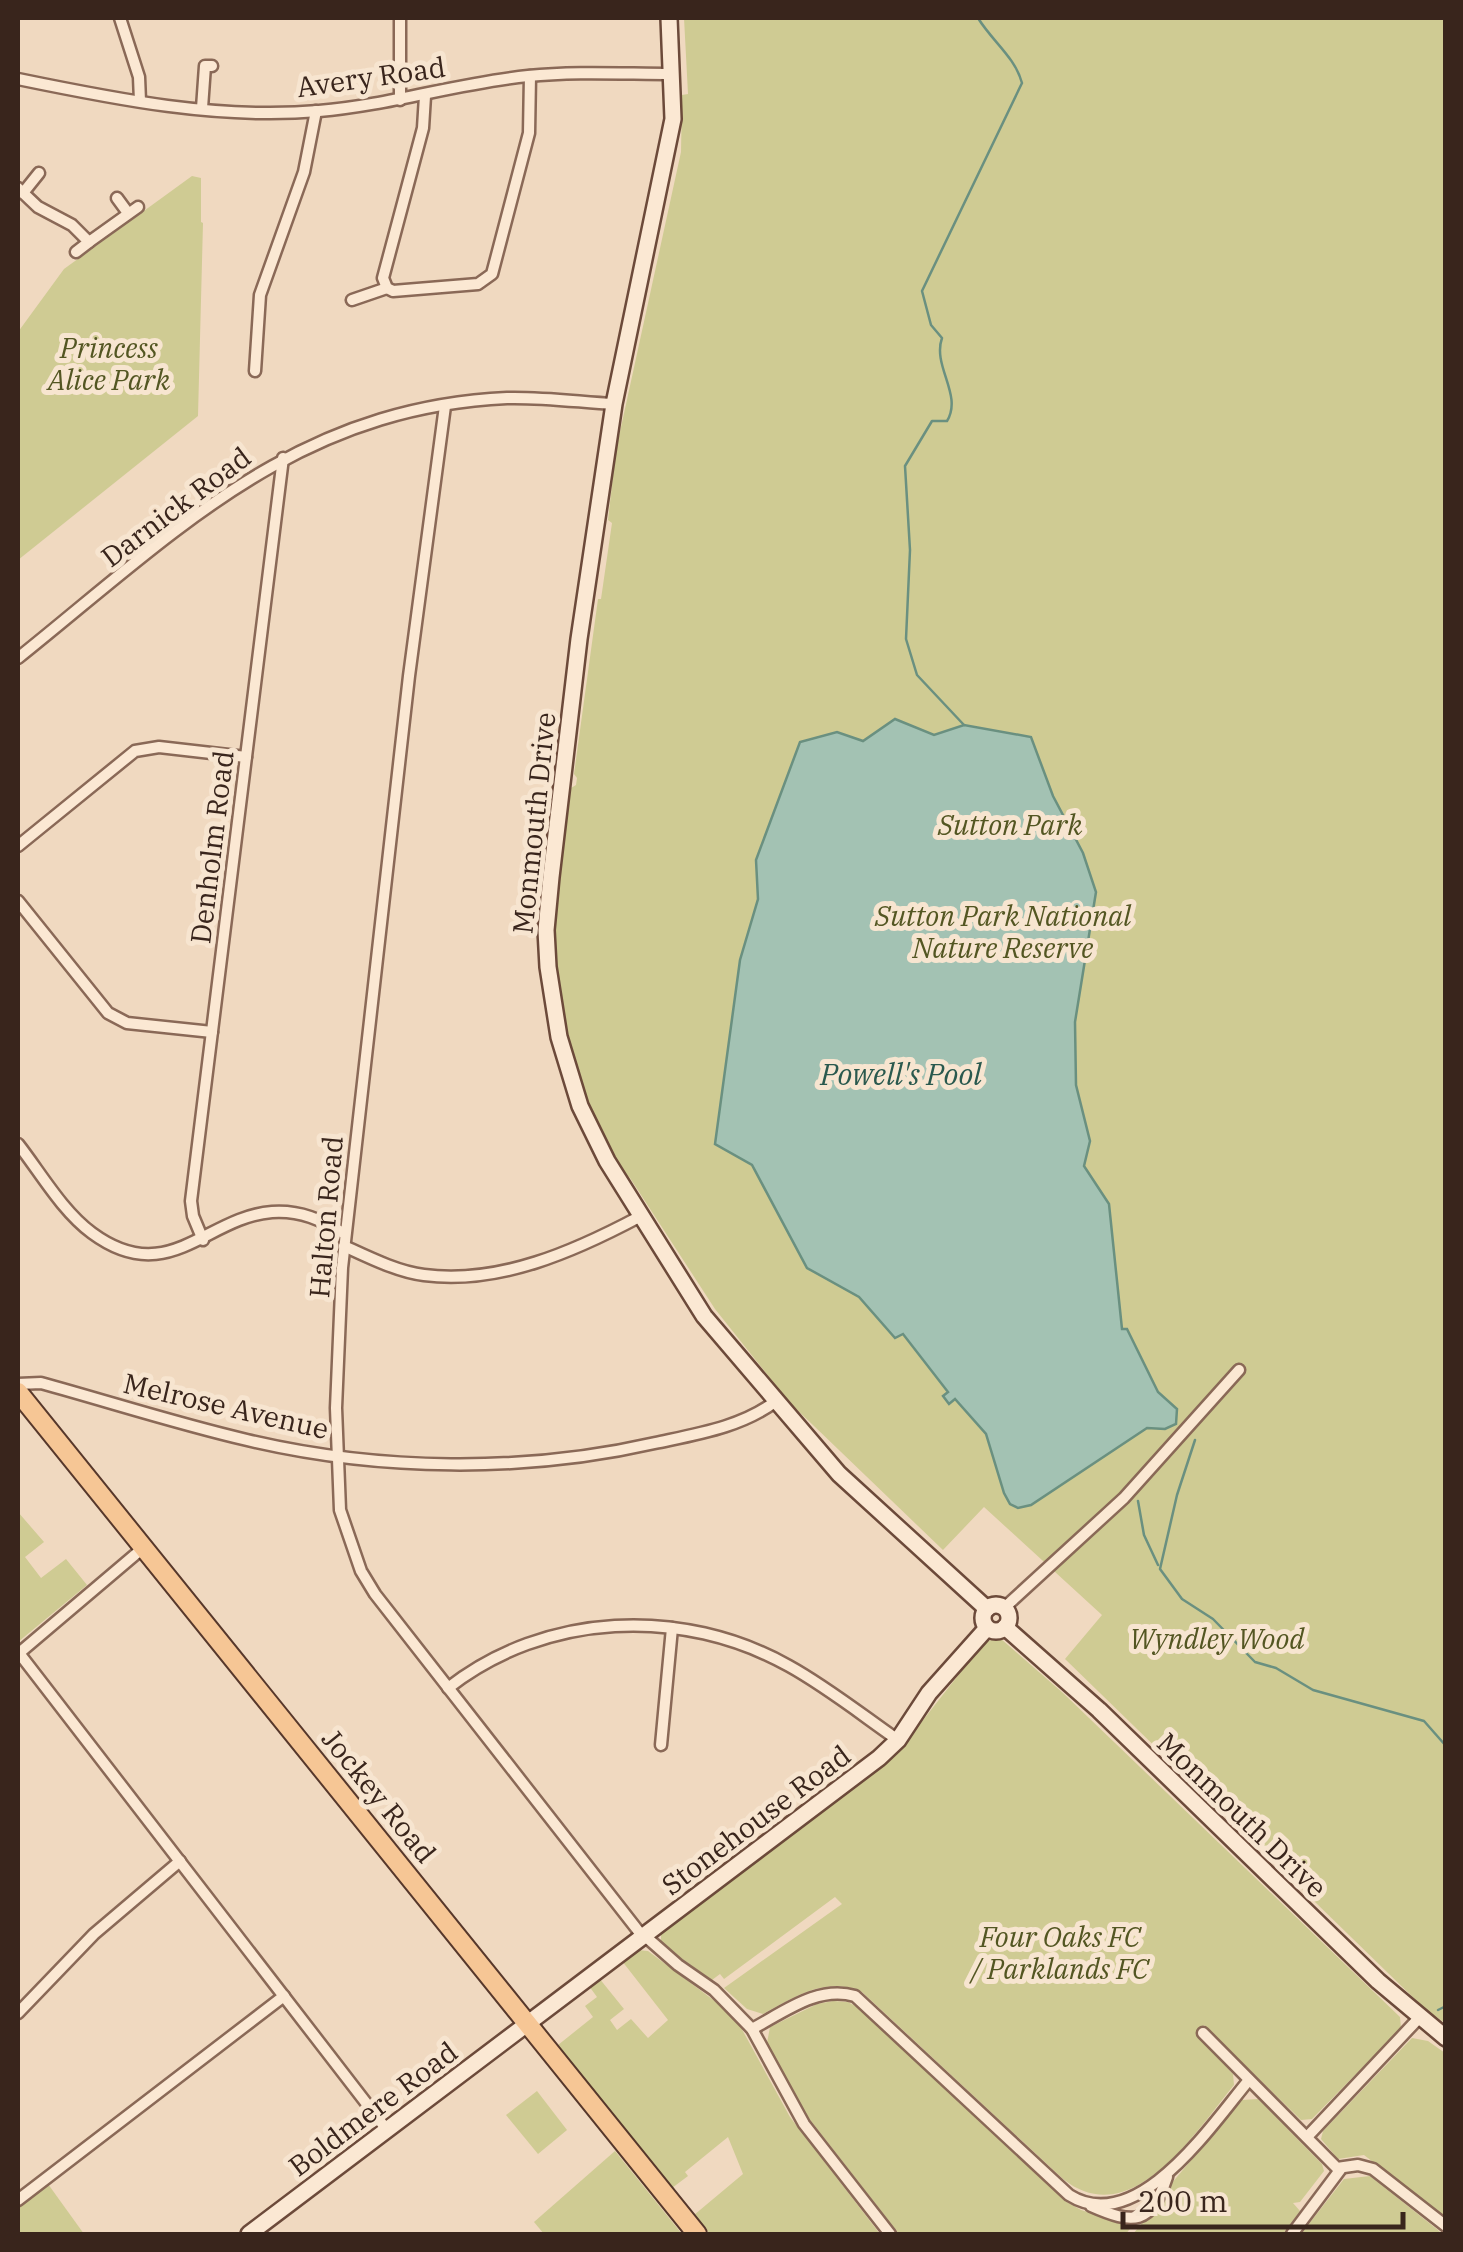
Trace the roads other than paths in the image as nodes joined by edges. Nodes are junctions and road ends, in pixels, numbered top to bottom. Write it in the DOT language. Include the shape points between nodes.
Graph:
graph roads {
  1 [pos="120,18"];
  2 [pos="400,18"];
  3 [pos="670,18"];
  4 [pos="204,66"];
  5 [pos="673,74"];
  6 [pos="530,76"];
  7 [pos="18,78"];
  8 [pos="424,96"];
  9 [pos="400,100"];
  10 [pos="140,101"];
  11 [pos="202,108"];
  12 [pos="316,112"];
  13 [pos="38,173"];
  14 [pos="20,190"];
  15 [pos="117,198"];
  16 [pos="89,242"];
  17 [pos="76,252"];
  18 [pos="387,288"];
  19 [pos="352,300"];
  20 [pos="255,372"];
  21 [pos="614,404"];
  22 [pos="445,406"];
  23 [pos="283,458"];
  24 [pos="18,658"];
  25 [pos="246,757"];
  26 [pos="18,846"];
  27 [pos="18,901"];
  28 [pos="212,1032"];
  29 [pos="18,1144"];
  30 [pos="639,1216"];
  31 [pos="203,1240"];
  32 [pos="344,1240"];
  33 [pos="1239,1370"];
  34 [pos="18,1384"];
  35 [pos="18,1393"];
  36 [pos="776,1402"];
  37 [pos="336,1456"];
  38 [pos="143,1548"];
  39 [pos="1004,1608"];
  40 [pos="987,1609"];
  41 [pos="1006,1627"];
  42 [pos="672,1628"];
  43 [pos="986,1628"];
  44 [pos="18,1654"];
  45 [pos="448,1688"];
  46 [pos="898,1740"];
  47 [pos="661,1745"];
  48 [pos="180,1862"];
  49 [pos="644,1937"];
  50 [pos="284,1996"];
  51 [pos="18,2013"];
  52 [pos="1419,2018"];
  53 [pos="527,2022"];
  54 [pos="752,2029"];
  55 [pos="1203,2033"];
  56 [pos="1446,2038"];
  57 [pos="1249,2080"];
  58 [pos="387,2130"];
  59 [pos="1307,2138"];
  60 [pos="1340,2170"];
  61 [pos="1167,2176"];
  62 [pos="18,2200"];
  63 [pos="1086,2204"];
  64 [pos="1446,2226"];
  65 [pos="261,2231"];
  66 [pos="697,2234"];
  67 [pos="890,2234"];
  68 [pos="1292,2234"];
  1 -- 10 [label="street"];
  2 -- 9 [label="street"];
  3 -- 5 [label="street, Monmouth Drive"];
  4 -- 11 [label="street"];
  5 -- 6 [label="street, Avery Road"];
  5 -- 21 [label="street, Monmouth Drive" via="667,161"];
  6 -- 8 [label="street, Avery Road"];
  6 -- 18 [label="street" via="530,133 492,274 478,284"];
  7 -- 10 [label="street, Avery Road"];
  8 -- 9 [label="street, Avery Road"];
  8 -- 18 [label="street" via="423,128 383,278"];
  9 -- 12 [label="street, Avery Road"];
  10 -- 11 [label="street, Avery Road"];
  11 -- 12 [label="street, Avery Road"];
  12 -- 20 [label="street" via="304,172 260,295 261,359"];
  13 -- 14 [label="street"];
  14 -- 16 [label="street"];
  15 -- 16 [label="street" via="132,210"];
  16 -- 17 [label="street"];
  18 -- 19 [label="street"];
  21 -- 22 [label="street, Darnick Road" via="508,398"];
  21 -- 30 [label="street, Monmouth Drive" via="578,639 546,930 550,986 570,1078"];
  22 -- 23 [label="street, Darnick Road" via="347,430"];
  22 -- 32 [label="street, Halton Road"];
  23 -- 24 [label="street, Darnick Road" via="225,492"];
  23 -- 25 [label="street, Denholm Road"];
  25 -- 26 [label="street" via="158,747 135,752"];
  25 -- 28 [label="street, Denholm Road"];
  27 -- 28 [label="street" via="108,1013 127,1023"];
  28 -- 31 [label="street, Denholm Road" via="191,1201"];
  29 -- 31 [label="street" via="81,1224 107,1243 159,1253"];
  30 -- 32 [label="street" via="573,1249 488,1273 422,1275"];
  30 -- 36 [label="street, Monmouth Drive" via="704,1316"];
  31 -- 32 [label="street" via="270,1212 312,1216"];
  32 -- 37 [label="street, Halton Road"];
  33 -- 39 [label="street" via="1124,1498"];
  34 -- 37 [label="street, Melrose Avenue" via="41,1383 248,1440"];
  35 -- 38 [label="main road, Jockey Road"];
  36 -- 37 [label="street, Melrose Avenue" via="756,1416 695,1434 582,1455 474,1464"];
  36 -- 40 [label="street, Monmouth Drive" via="840,1474"];
  37 -- 45 [label="street, Halton Road" via="340,1510 361,1571"];
  38 -- 44 [label="street"];
  38 -- 53 [label="main road, Jockey Road"];
  39 -- 40 [label="street"];
  39 -- 41 [label="street"];
  40 -- 43 [label="street"];
  41 -- 43 [label="street"];
  41 -- 52 [label="street, Monmouth Drive"];
  42 -- 45 [label="street" via="562,1632 485,1662"];
  42 -- 46 [label="street" via="740,1644 790,1667"];
  42 -- 47 [label="street"];
  43 -- 46 [label="street, Stonehouse Road"];
  44 -- 48 [label="street"];
  45 -- 49 [label="street, Halton Road"];
  46 -- 49 [label="street, Stonehouse Road"];
  48 -- 50 [label="street"];
  48 -- 51 [label="street" via="94,1934"];
  49 -- 53 [label="street, Stonehouse Road"];
  49 -- 54 [label="street, Halton Road" via="714,1990"];
  50 -- 58 [label="street"];
  50 -- 62 [label="street"];
  52 -- 56 [label="street, Monmouth Drive"];
  52 -- 59 [label="street"];
  53 -- 58 [label="street, Boldmere Road"];
  53 -- 66 [label="main road, Jockey Road"];
  54 -- 63 [label="street" via="814,1997 856,1996"];
  54 -- 67 [label="street, Halton Road" via="804,2124"];
  55 -- 57 [label="street"];
  57 -- 59 [label="street"];
  57 -- 61 [label="street"];
  58 -- 65 [label="street, Boldmere Road"];
  59 -- 60 [label="street"];
  60 -- 64 [label="street" via="1373,2169"];
  60 -- 68 [label="street"];
  61 -- 63 [label="street" via="1126,2198"];
  61 -- 63 [label="street" via="1157,2204 1138,2218"];
}
